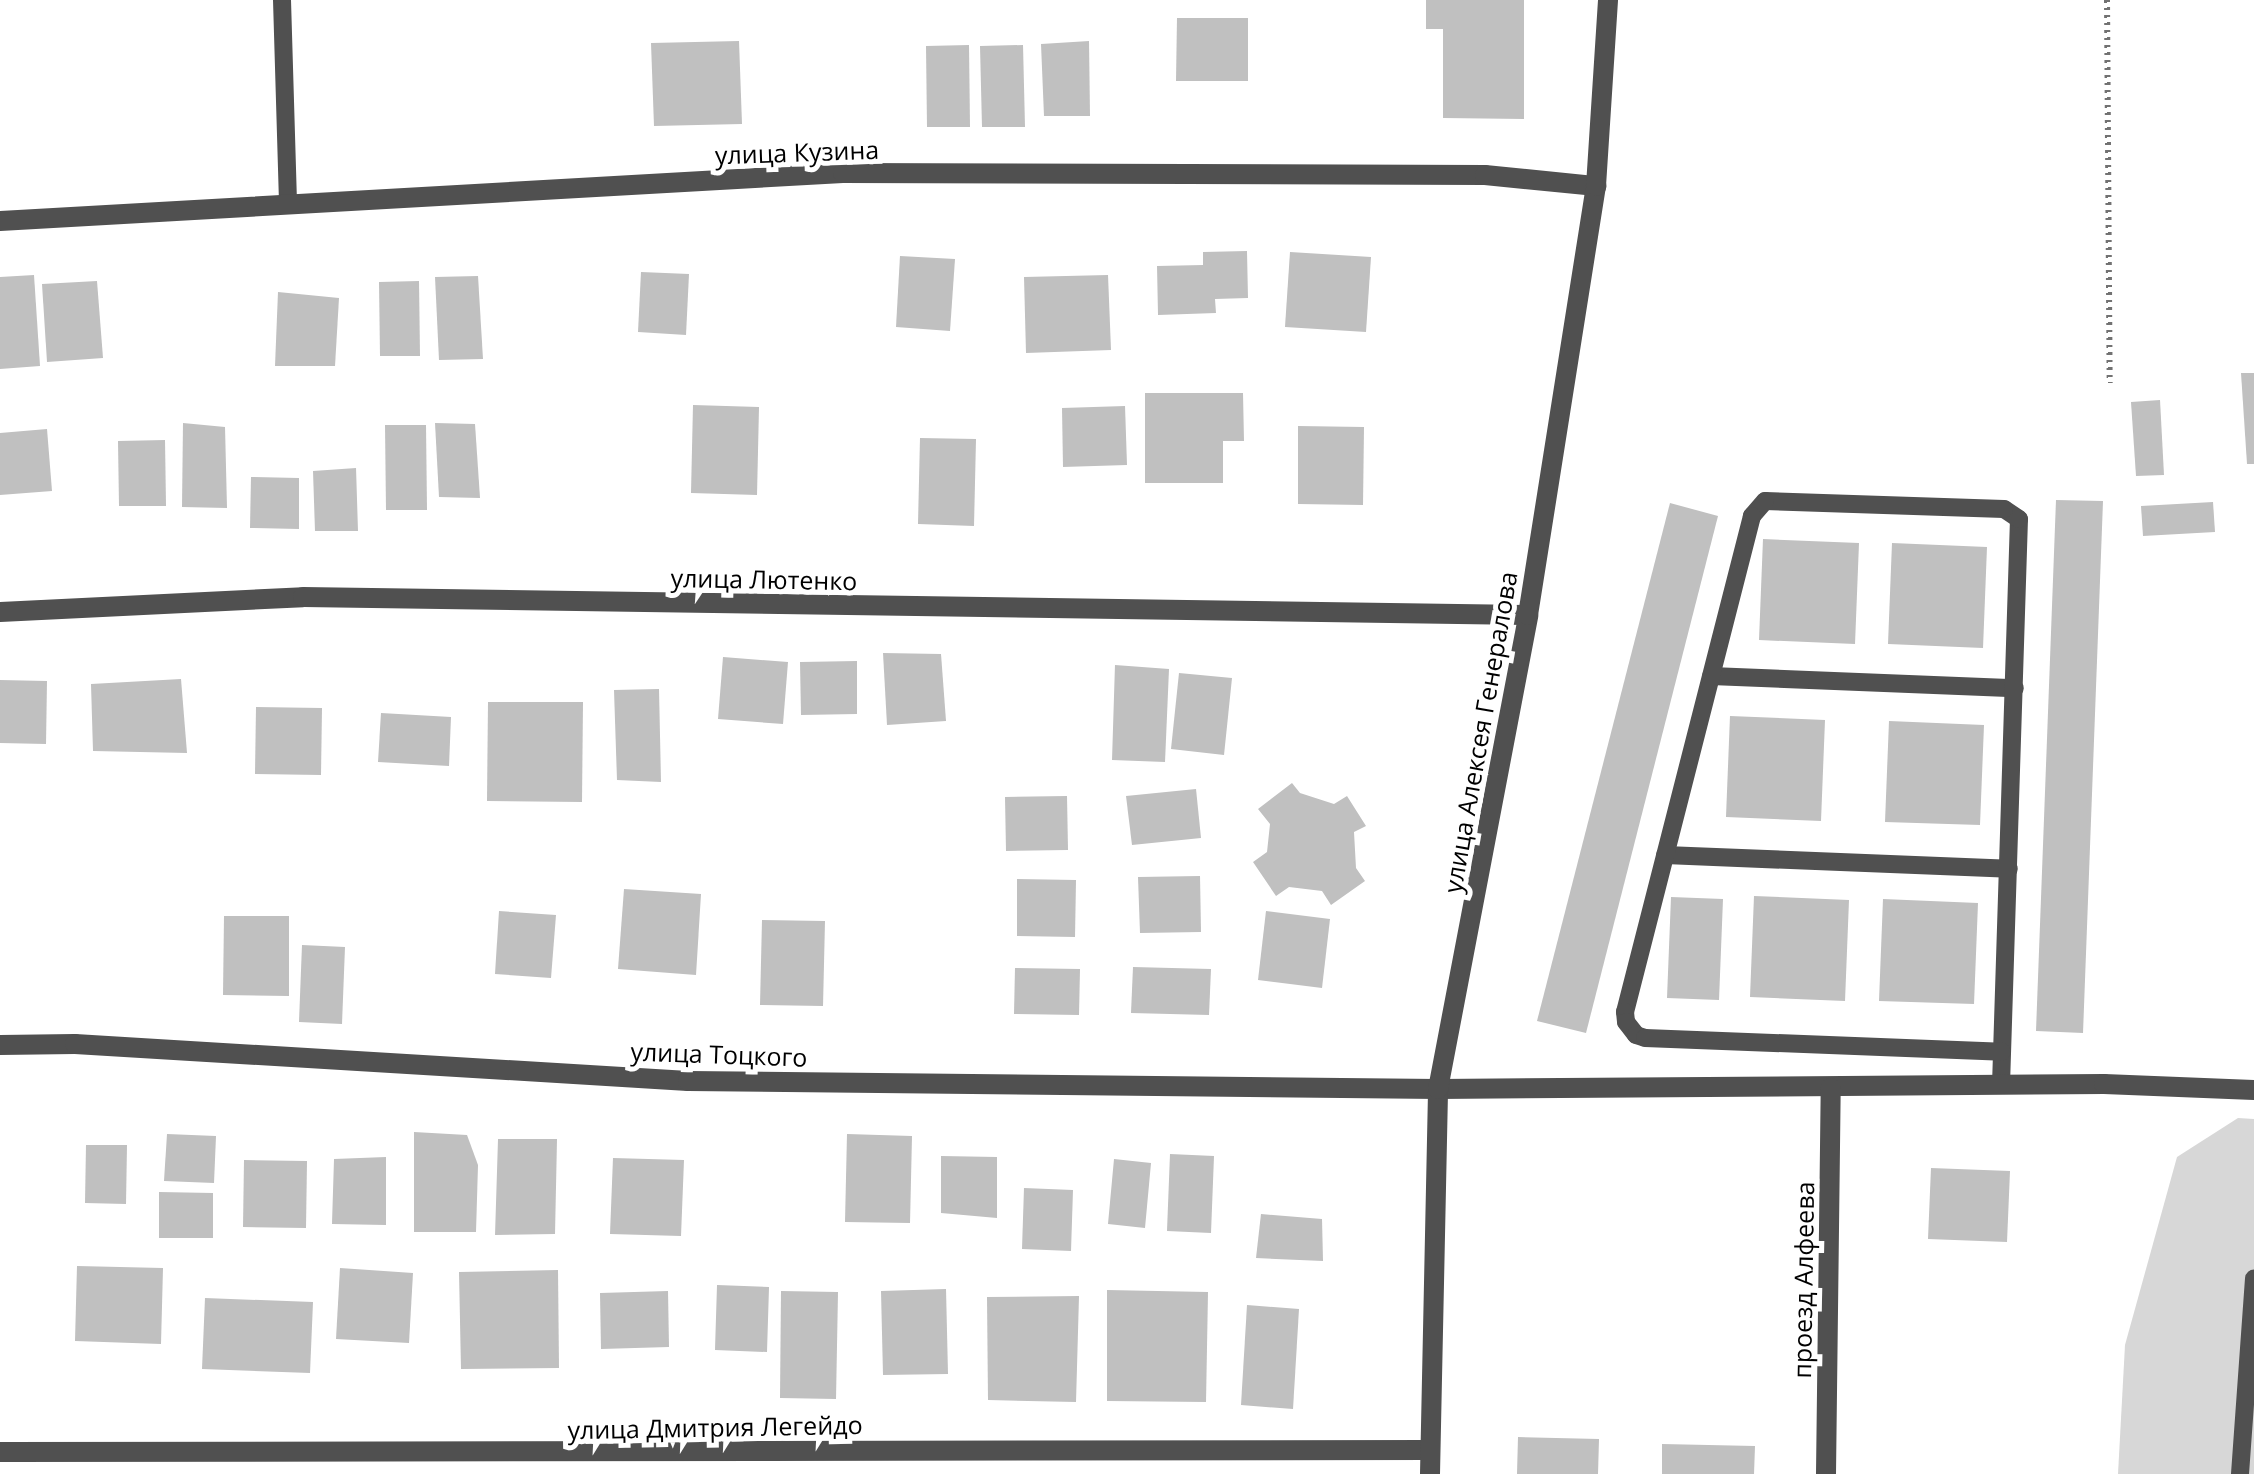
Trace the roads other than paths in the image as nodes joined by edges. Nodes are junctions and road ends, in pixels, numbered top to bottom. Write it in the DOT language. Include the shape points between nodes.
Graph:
graph roads {
  1 [pos="282,0"];
  2 [pos="1608,0"];
  3 [pos="1596,186"];
  4 [pos="288,202"];
  5 [pos="0,221"];
  6 [pos="0,612"];
  7 [pos="1528,614"];
  8 [pos="1710,676"];
  9 [pos="2015,688"];
  10 [pos="1664,855"];
  11 [pos="2008,869"];
  12 [pos="0,1045"];
  13 [pos="2002,1052"];
  14 [pos="2001,1085"];
  15 [pos="1831,1088"];
  16 [pos="1438,1089"];
  17 [pos="2254,1090"];
  18 [pos="2254,1279"];
  19 [pos="1430,1450"];
  20 [pos="0,1452"];
  21 [pos="1430,1474"];
  22 [pos="1826,1474"];
  23 [pos="2240,1474"];
  1 -- 4 [label="lane"];
  2 -- 3 [label="street, улица Алексея Генералова"];
  3 -- 4 [label="street, улица Кузина" via="1485,175 843,173"];
  3 -- 7 [label="street, улица Алексея Генералова"];
  4 -- 5 [label="street, улица Кузина"];
  6 -- 7 [label="street, улица Лютенко" via="304,597"];
  7 -- 16 [label="street, улица Алексея Генералова"];
  8 -- 9 [label="lane"];
  8 -- 9 [label="lane" via="1756,507 1774,500 1831,502 2011,510 2022,527"];
  8 -- 10 [label="lane"];
  9 -- 11 [label="lane"];
  10 -- 11 [label="lane"];
  10 -- 13 [label="lane" via="1624,1012 1636,1035"];
  11 -- 13 [label="lane"];
  12 -- 16 [label="street, улица Тоцкого" via="688,1081"];
  13 -- 14 [label="lane"];
  14 -- 15 [label="street, улица Тоцкого"];
  14 -- 17 [label="street, улица Тоцкого"];
  15 -- 16 [label="street, улица Тоцкого"];
  15 -- 22 [label="street, проезд Алфеева"];
  16 -- 19 [label="street, улица Алексея Генералова"];
  18 -- 23 [label="lane"];
  19 -- 20 [label="street, улица Дмитрия Легейдо"];
  19 -- 21 [label="street, улица Алексея Генералова"];
}
